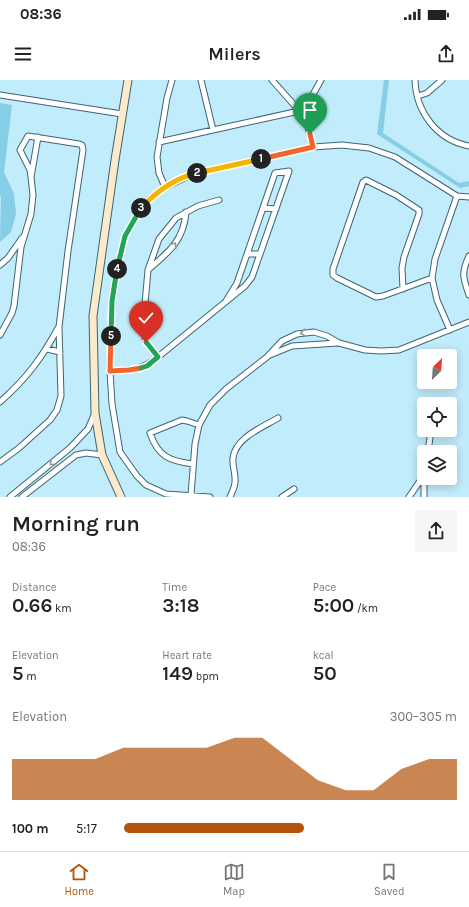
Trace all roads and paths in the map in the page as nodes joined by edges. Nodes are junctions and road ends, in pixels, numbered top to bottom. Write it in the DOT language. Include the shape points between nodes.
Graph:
graph roads {
  1 [pos="128,80"];
  2 [pos="172,80"];
  3 [pos="201,80"];
  4 [pos="272,80"];
  5 [pos="321,80"];
  6 [pos="416,80"];
  7 [pos="442,80"];
  8 [pos="0,95"];
  9 [pos="418,96"];
  10 [pos="299,111"];
  11 [pos="122,114"];
  12 [pos="212,130"];
  13 [pos="38,138"];
  14 [pos="159,142"];
  15 [pos="469,146"];
  16 [pos="313,147"];
  17 [pos="31,177"];
  18 [pos="165,187"];
  19 [pos="457,196"];
  20 [pos="469,196"];
  21 [pos="219,200"];
  22 [pos="263,208"];
  23 [pos="276,209"];
  24 [pos="186,212"];
  25 [pos="25,232"];
  26 [pos="247,254"];
  27 [pos="260,254"];
  28 [pos="469,256"];
  29 [pos="8,258"];
  30 [pos="18,263"];
  31 [pos="467,264"];
  32 [pos="0,265"];
  33 [pos="148,270"];
  34 [pos="432,278"];
  35 [pos="403,289"];
  36 [pos="469,294"];
  37 [pos="226,301"];
  38 [pos="469,322"];
  39 [pos="59,327"];
  40 [pos="450,330"];
  41 [pos="0,334"];
  42 [pos="339,343"];
  43 [pos="47,349"];
  44 [pos="60,352"];
  45 [pos="158,357"];
  46 [pos="266,357"];
  47 [pos="110,371"];
  48 [pos="0,402"];
  49 [pos="95,412"];
  50 [pos="278,418"];
  51 [pos="199,425"];
  52 [pos="70,448"];
  53 [pos="76,455"];
  54 [pos="102,455"];
  55 [pos="0,462"];
  56 [pos="193,464"];
  57 [pos="418,485"];
  58 [pos="424,485"];
  59 [pos="20,489"];
  60 [pos="294,489"];
  61 [pos="191,495"];
  62 [pos="23,496"];
  63 [pos="10,497"];
  64 [pos="121,497"];
  65 [pos="210,497"];
  66 [pos="230,497"];
  67 [pos="282,497"];
  68 [pos="409,497"];
  69 [pos="424,497"];
  1 -- 11 [label="street"];
  2 -- 14 [label="street"];
  3 -- 12 [label="street"];
  4 -- 10 [label="street"];
  5 -- 10 [label="street" via="311,98"];
  6 -- 9 [label="street"];
  7 -- 9 [label="street" via="427,93"];
  8 -- 11 [label="street"];
  9 -- 15 [label="street" via="426,118 434,128 457,144"];
  10 -- 12 [label="street"];
  10 -- 16 [label="street" via="307,122"];
  11 -- 49 [label="street" via="93,316"];
  12 -- 14 [label="street"];
  13 -- 17 [label="street"];
  13 -- 17 [label="street" via="28,136 20,150"];
  13 -- 39 [label="street" via="80,144 83,150"];
  14 -- 18 [label="street" via="159,173"];
  16 -- 18 [label="street" via="193,174"];
  16 -- 19 [label="street" via="342,145 369,148 395,157"];
  17 -- 25 [label="street" via="31,214"];
  18 -- 47 [label="street" via="149,199 125,236 112,301"];
  19 -- 20 [label="street"];
  19 -- 34 [label="street" via="435,259"];
  21 -- 24 [label="street"];
  22 -- 23 [label="street"];
  22 -- 23 [label="street" via="275,173 290,171"];
  22 -- 26 [label="street"];
  23 -- 27 [label="street"];
  24 -- 33 [label="street" via="176,218 159,239"];
  33 -- 24 [label="street, one-way" via="178,242 186,220"];
  25 -- 29 [label="street"];
  25 -- 30 [label="street"];
  26 -- 27 [label="street"];
  26 -- 37 [label="street" via="237,283"];
  27 -- 37 [label="street" via="252,277"];
  28 -- 31 [label="street"];
  29 -- 30 [label="street"];
  29 -- 32 [label="street"];
  30 -- 41 [label="street" via="12,313"];
  31 -- 36 [label="street" via="463,279"];
  33 -- 45 [label="street" via="143,326 146,342"];
  34 -- 35 [label="street"];
  34 -- 40 [label="street" via="437,300"];
  35 -- 35 [label="street" via="376,297 334,275 335,262 363,182 366,180 419,210 404,257"];
  37 -- 45 [label="street"];
  38 -- 40 [label="street"];
  39 -- 43 [label="street"];
  39 -- 44 [label="street"];
  40 -- 42 [label="street" via="400,350 365,350"];
  42 -- 46 [label="street" via="292,346"];
  42 -- 46 [label="street, one-way" via="314,332 297,334 282,341"];
  43 -- 44 [label="street"];
  43 -- 48 [label="street" via="20,384"];
  44 -- 55 [label="street" via="61,396 57,410 35,434"];
  45 -- 47 [label="street" via="139,369"];
  46 -- 51 [label="street" via="210,405"];
  47 -- 61 [label="street" via="112,404 120,452 146,485 166,494"];
  49 -- 52 [label="street" via="88,429"];
  49 -- 54 [label="street"];
  50 -- 66 [label="street" via="239,443 235,449 235,481"];
  51 -- 56 [label="street"];
  51 -- 56 [label="street" via="182,420 150,433 158,450 168,458"];
  52 -- 53 [label="street"];
  52 -- 59 [label="street, one-way"];
  53 -- 54 [label="street"];
  53 -- 62 [label="street"];
  54 -- 64 [label="street"];
  56 -- 61 [label="street"];
  57 -- 68 [label="street"];
  58 -- 69 [label="street"];
  59 -- 62 [label="street"];
  59 -- 63 [label="street"];
  60 -- 67 [label="street"];
  61 -- 65 [label="street"];
}
